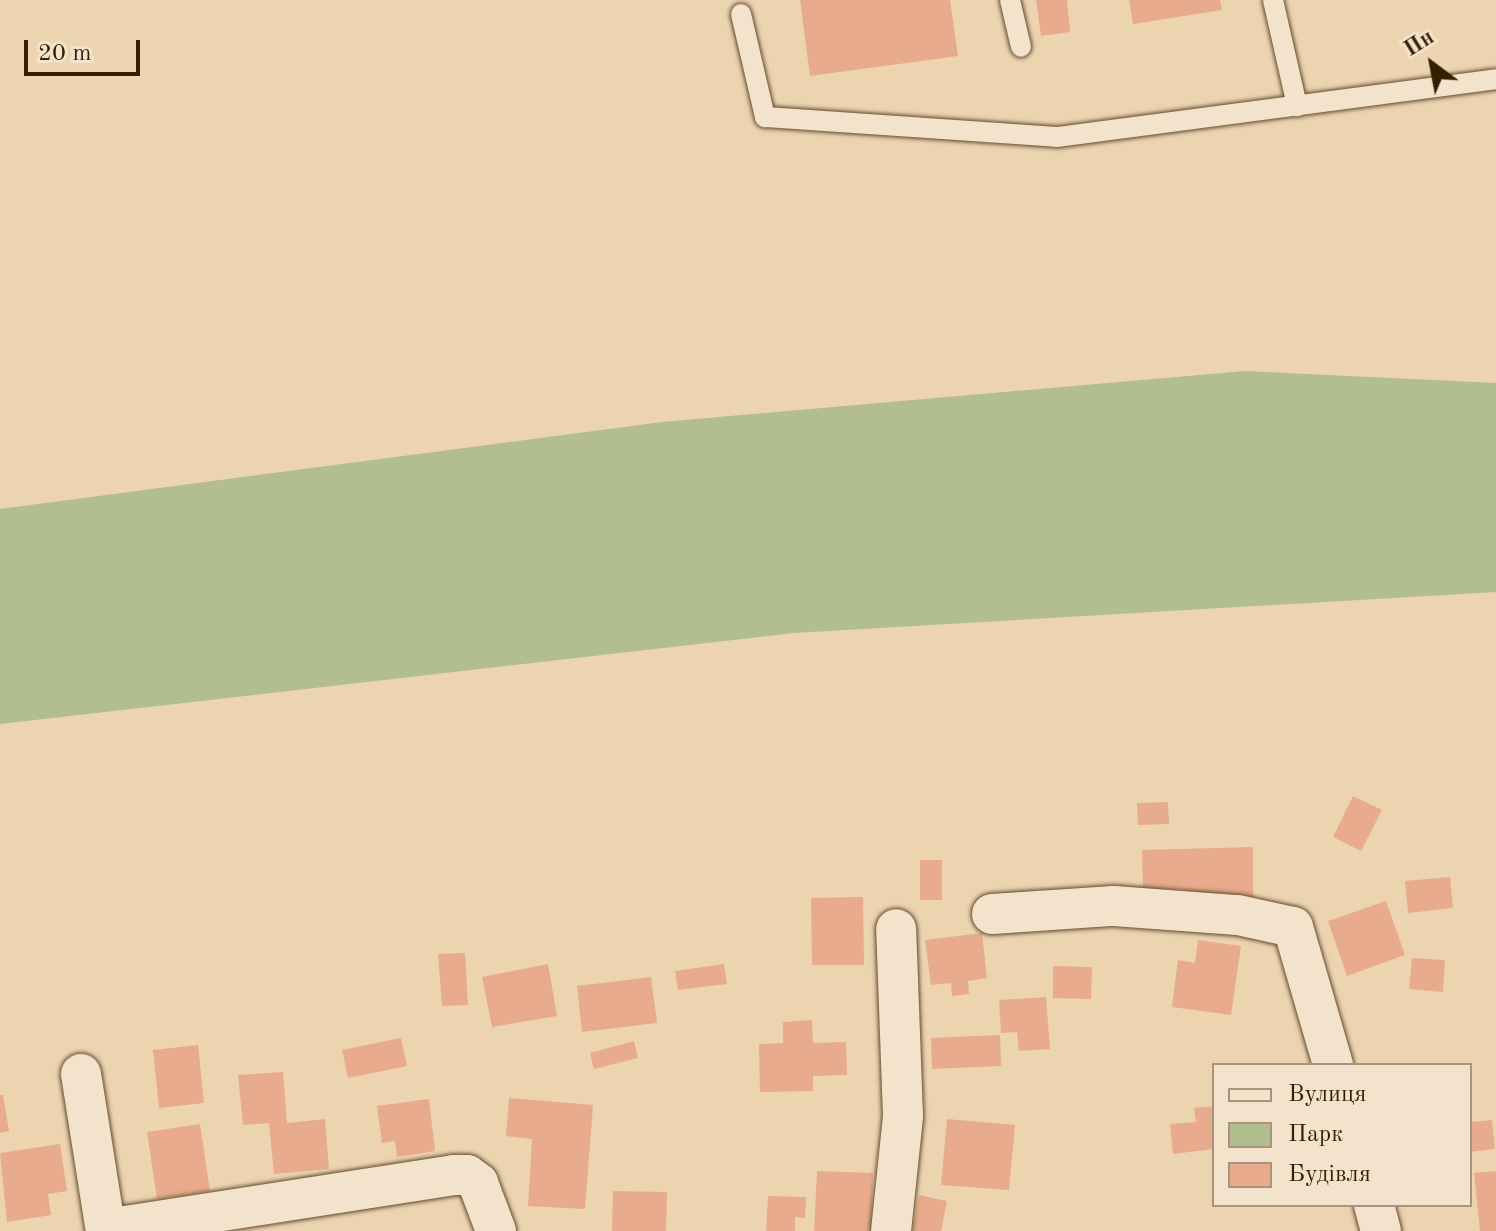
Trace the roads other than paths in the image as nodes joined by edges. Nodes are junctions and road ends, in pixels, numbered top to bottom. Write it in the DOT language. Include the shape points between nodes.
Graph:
graph roads {
  1 [pos="1010,0"];
  2 [pos="1273,0"];
  3 [pos="741,14"];
  4 [pos="1021,47"];
  5 [pos="1496,79"];
  6 [pos="1297,106"];
  7 [pos="992,914"];
  8 [pos="896,929"];
  9 [pos="1332,1063"];
  10 [pos="81,1074"];
  11 [pos="1375,1207"];
  12 [pos="101,1230"];
  13 [pos="496,1231"];
  14 [pos="891,1231"];
  15 [pos="1381,1231"];
  1 -- 4 [label="lane"];
  2 -- 6 [label="lane"];
  3 -- 6 [label="lane" via="765,117 1057,137"];
  5 -- 6 [label="lane"];
  7 -- 9 [label="street" via="1114,906 1238,915 1293,927"];
  8 -- 14 [label="street" via="903,1116"];
  10 -- 12 [label="street"];
  11 -- 15 [label="street"];
  12 -- 13 [label="street" via="467,1175 478,1183"];
}
